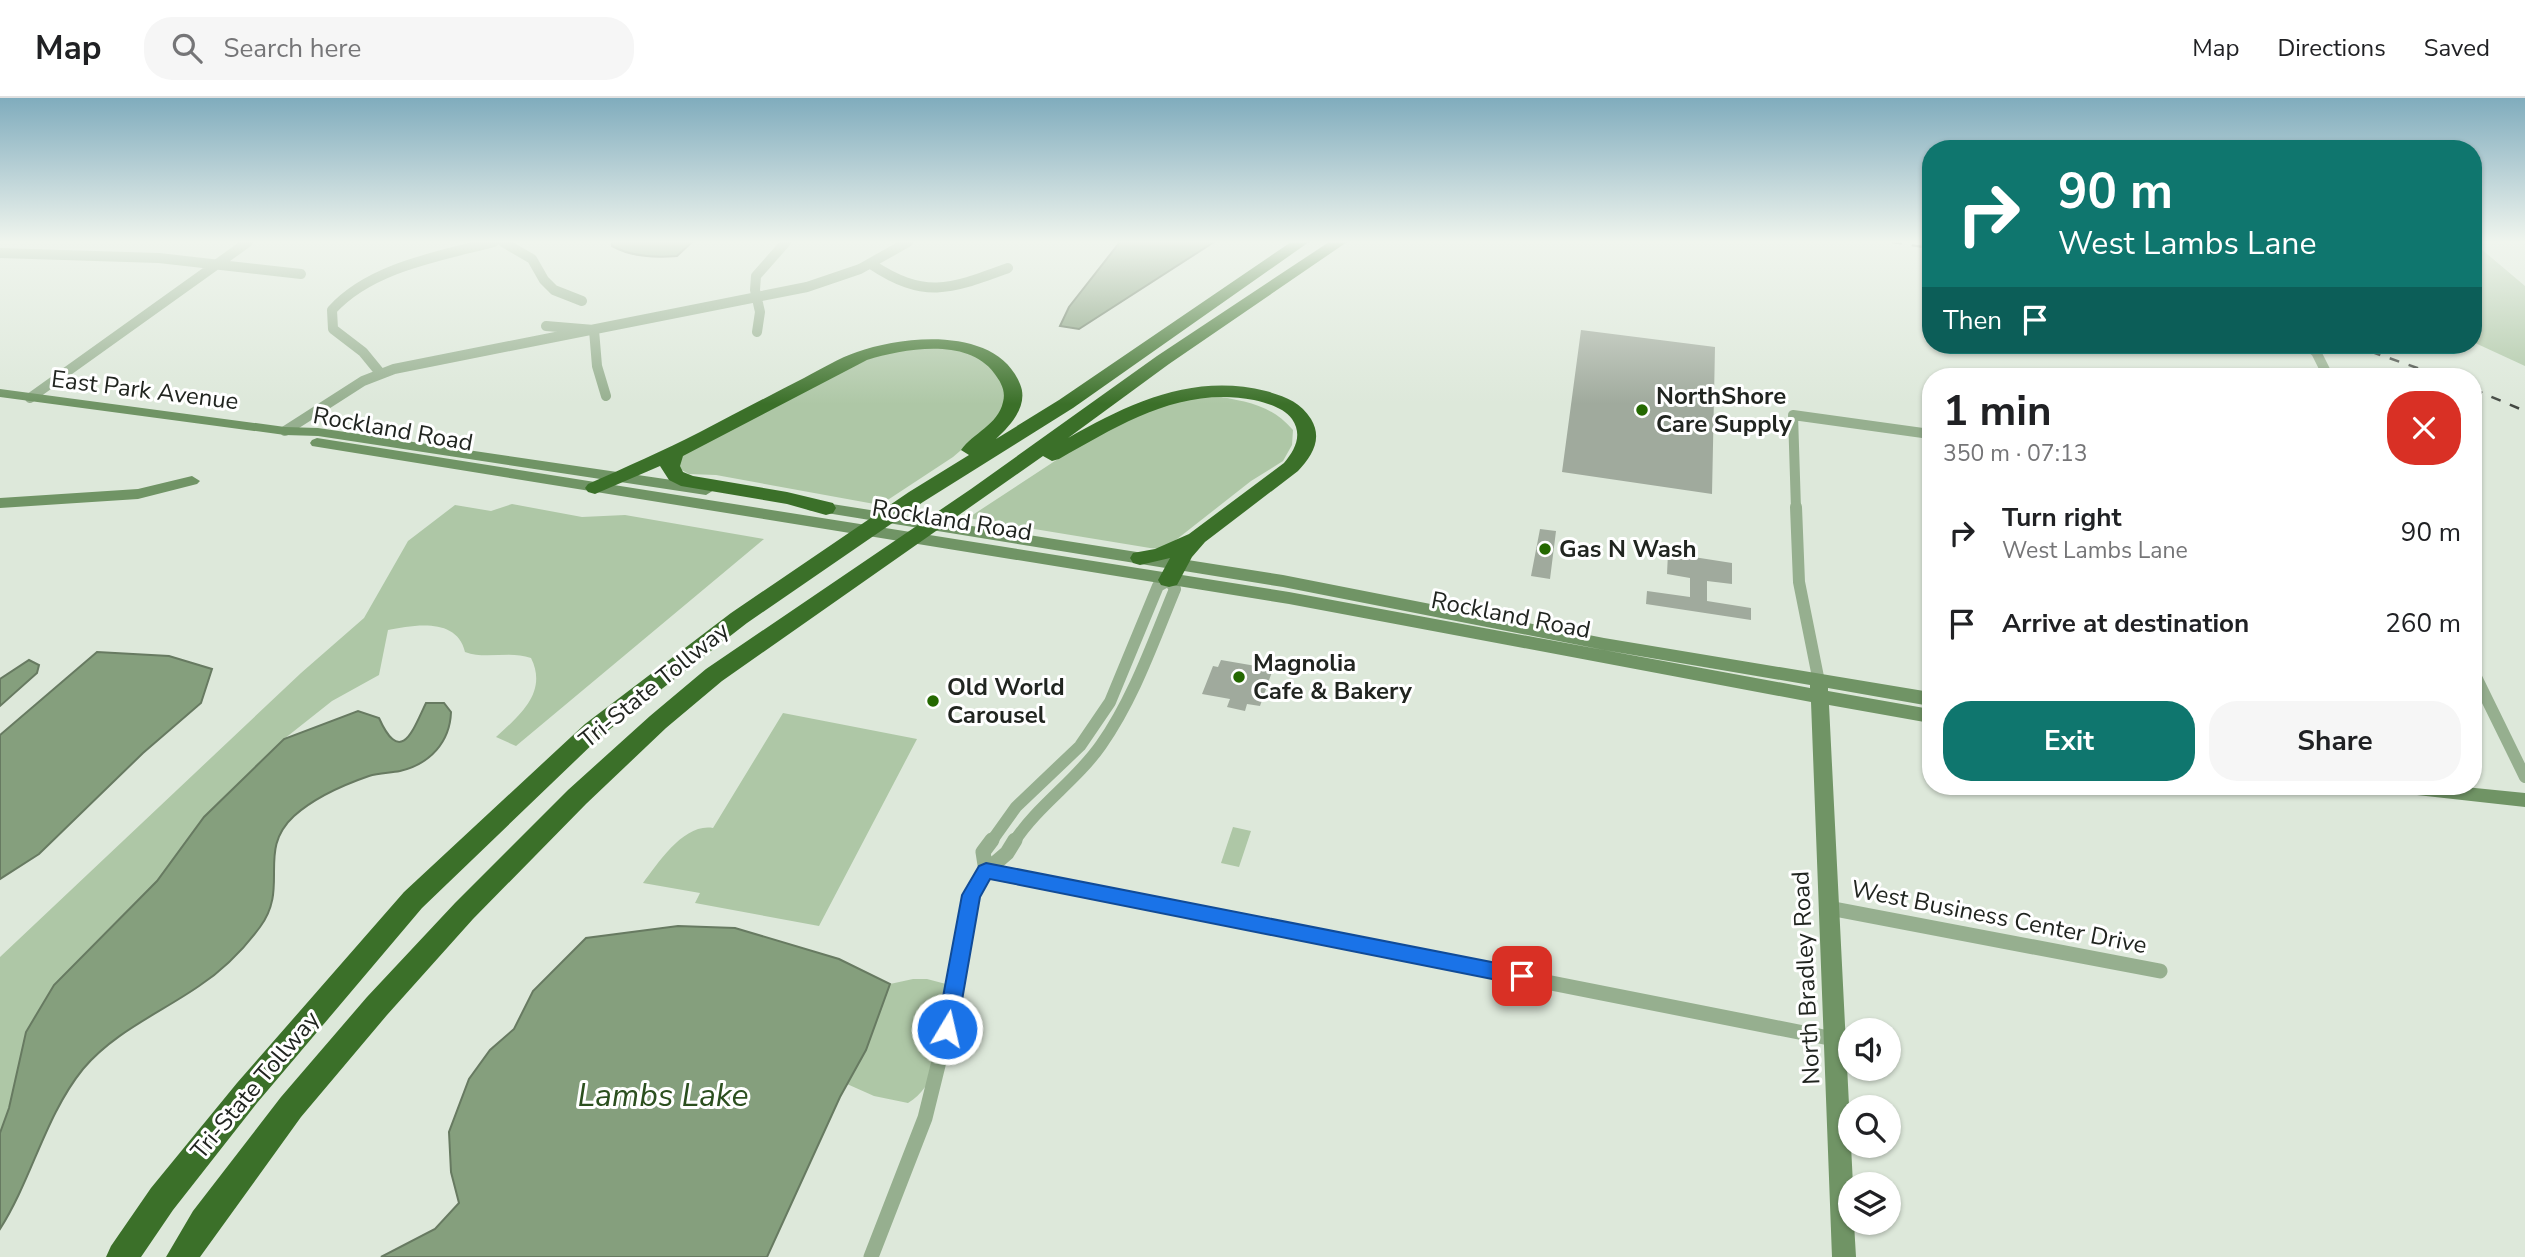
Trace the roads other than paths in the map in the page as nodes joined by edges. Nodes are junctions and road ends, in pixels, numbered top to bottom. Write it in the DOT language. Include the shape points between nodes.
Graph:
graph roads {
  1 [pos="173,296"];
  2 [pos="343,296"];
  3 [pos="569,296"];
  4 [pos="762,296"];
  5 [pos="1223,296"];
  6 [pos="1258,296"];
  7 [pos="758,297"];
  8 [pos="582,302"];
  9 [pos="546,326"];
  10 [pos="594,330"];
  11 [pos="757,332"];
  12 [pos="381,374"];
  13 [pos="0,393"];
  14 [pos="606,396"];
  15 [pos="30,398"];
  16 [pos="285,431"];
  17 [pos="1922,433"];
  18 [pos="674,453"];
  19 [pos="619,477"];
  20 [pos="192,481"];
  21 [pos="595,488"];
  22 [pos="916,497"];
  23 [pos="971,499"];
  24 [pos="0,503"];
  25 [pos="826,508"];
  26 [pos="1198,537"];
  27 [pos="1140,558"];
  28 [pos="1174,572"];
  29 [pos="1131,651"];
  30 [pos="1148,654"];
  31 [pos="2482,689"];
  32 [pos="1819,690"];
  33 [pos="1922,698"];
  34 [pos="1106,708"];
  35 [pos="1122,712"];
  36 [pos="1922,714"];
  37 [pos="1068,758"];
  38 [pos="1082,765"];
  39 [pos="2525,777"];
  40 [pos="2482,790"];
  41 [pos="2469,795"];
  42 [pos="2525,799"];
  43 [pos="986,871"];
  44 [pos="1829,908"];
  45 [pos="2160,971"];
  46 [pos="1835,1039"];
  47 [pos="122,1257"];
  48 [pos="182,1257"];
  49 [pos="871,1257"];
  50 [pos="1844,1257"];
  1 -- 15 [label="street"];
  2 -- 12 [label="street" via="333,305 329,319 336,333 362,351"];
  3 -- 8 [label="street"];
  4 -- 7 [label="street"];
  5 -- 22 [label="highway, Tri-State Tollway" via="1075,398"];
  6 -- 23 [label="highway, Tri-State Tollway"];
  7 -- 10 [label="street"];
  7 -- 11 [label="street"];
  9 -- 10 [label="street"];
  10 -- 12 [label="street"];
  10 -- 14 [label="street"];
  12 -- 16 [label="street" via="345,391"];
  13 -- 15 [label="main road, East Park Avenue"];
  15 -- 16 [label="main road, East Park Avenue"];
  16 -- 19 [label="main road, Rockland Road" via="328,433"];
  16 -- 21 [label="main road, Rockland Road" via="307,442"];
  17 -- 32 [label="street" via="1793,415 1799,582"];
  18 -- 19 [label="highway"];
  18 -- 22 [label="highway" via="861,356 892,346 949,346 993,359 1012,386 1009,411 994,431 926,483"];
  18 -- 25 [label="highway" via="670,467 688,482"];
  19 -- 21 [label="highway"];
  19 -- 25 [label="main road, Rockland Road"];
  20 -- 24 [label="main road" via="138,494"];
  21 -- 28 [label="main road, Rockland Road"];
  22 -- 47 [label="highway, Tri-State Tollway" via="739,618 593,730 413,900 247,1093"];
  23 -- 26 [label="highway" via="1119,418 1183,392 1245,392 1288,406 1305,426 1303,454"];
  23 -- 48 [label="highway, Tri-State Tollway" via="714,675 539,835 377,1006 291,1107"];
  25 -- 27 [label="main road, Rockland Road"];
  26 -- 27 [label="highway" via="1159,555"];
  26 -- 28 [label="highway"];
  27 -- 28 [label="main road, Rockland Road"];
  28 -- 29 [label="street" via="1158,586"];
  28 -- 30 [label="street" via="1175,589"];
  28 -- 32 [label="main road, Rockland Road" via="1336,606"];
  29 -- 30 [label="street"];
  29 -- 34 [label="street"];
  30 -- 35 [label="street"];
  31 -- 39 [label="street"];
  32 -- 33 [label="main road, Rockland Road"];
  32 -- 36 [label="main road, Rockland Road"];
  32 -- 44 [label="main road, North Bradley Road"];
  34 -- 35 [label="street"];
  34 -- 37 [label="street"];
  35 -- 38 [label="street"];
  37 -- 38 [label="street"];
  37 -- 43 [label="street" via="1016,807 983,852"];
  38 -- 43 [label="street"];
  40 -- 42 [label="main road"];
  41 -- 42 [label="main road"];
  43 -- 46 [label="street"];
  43 -- 49 [label="street" via="971,895 947,1029 925,1118"];
  44 -- 45 [label="street, West Business Center Drive"];
  44 -- 46 [label="main road, North Bradley Road"];
  46 -- 50 [label="main road, North Bradley Road"];
}
